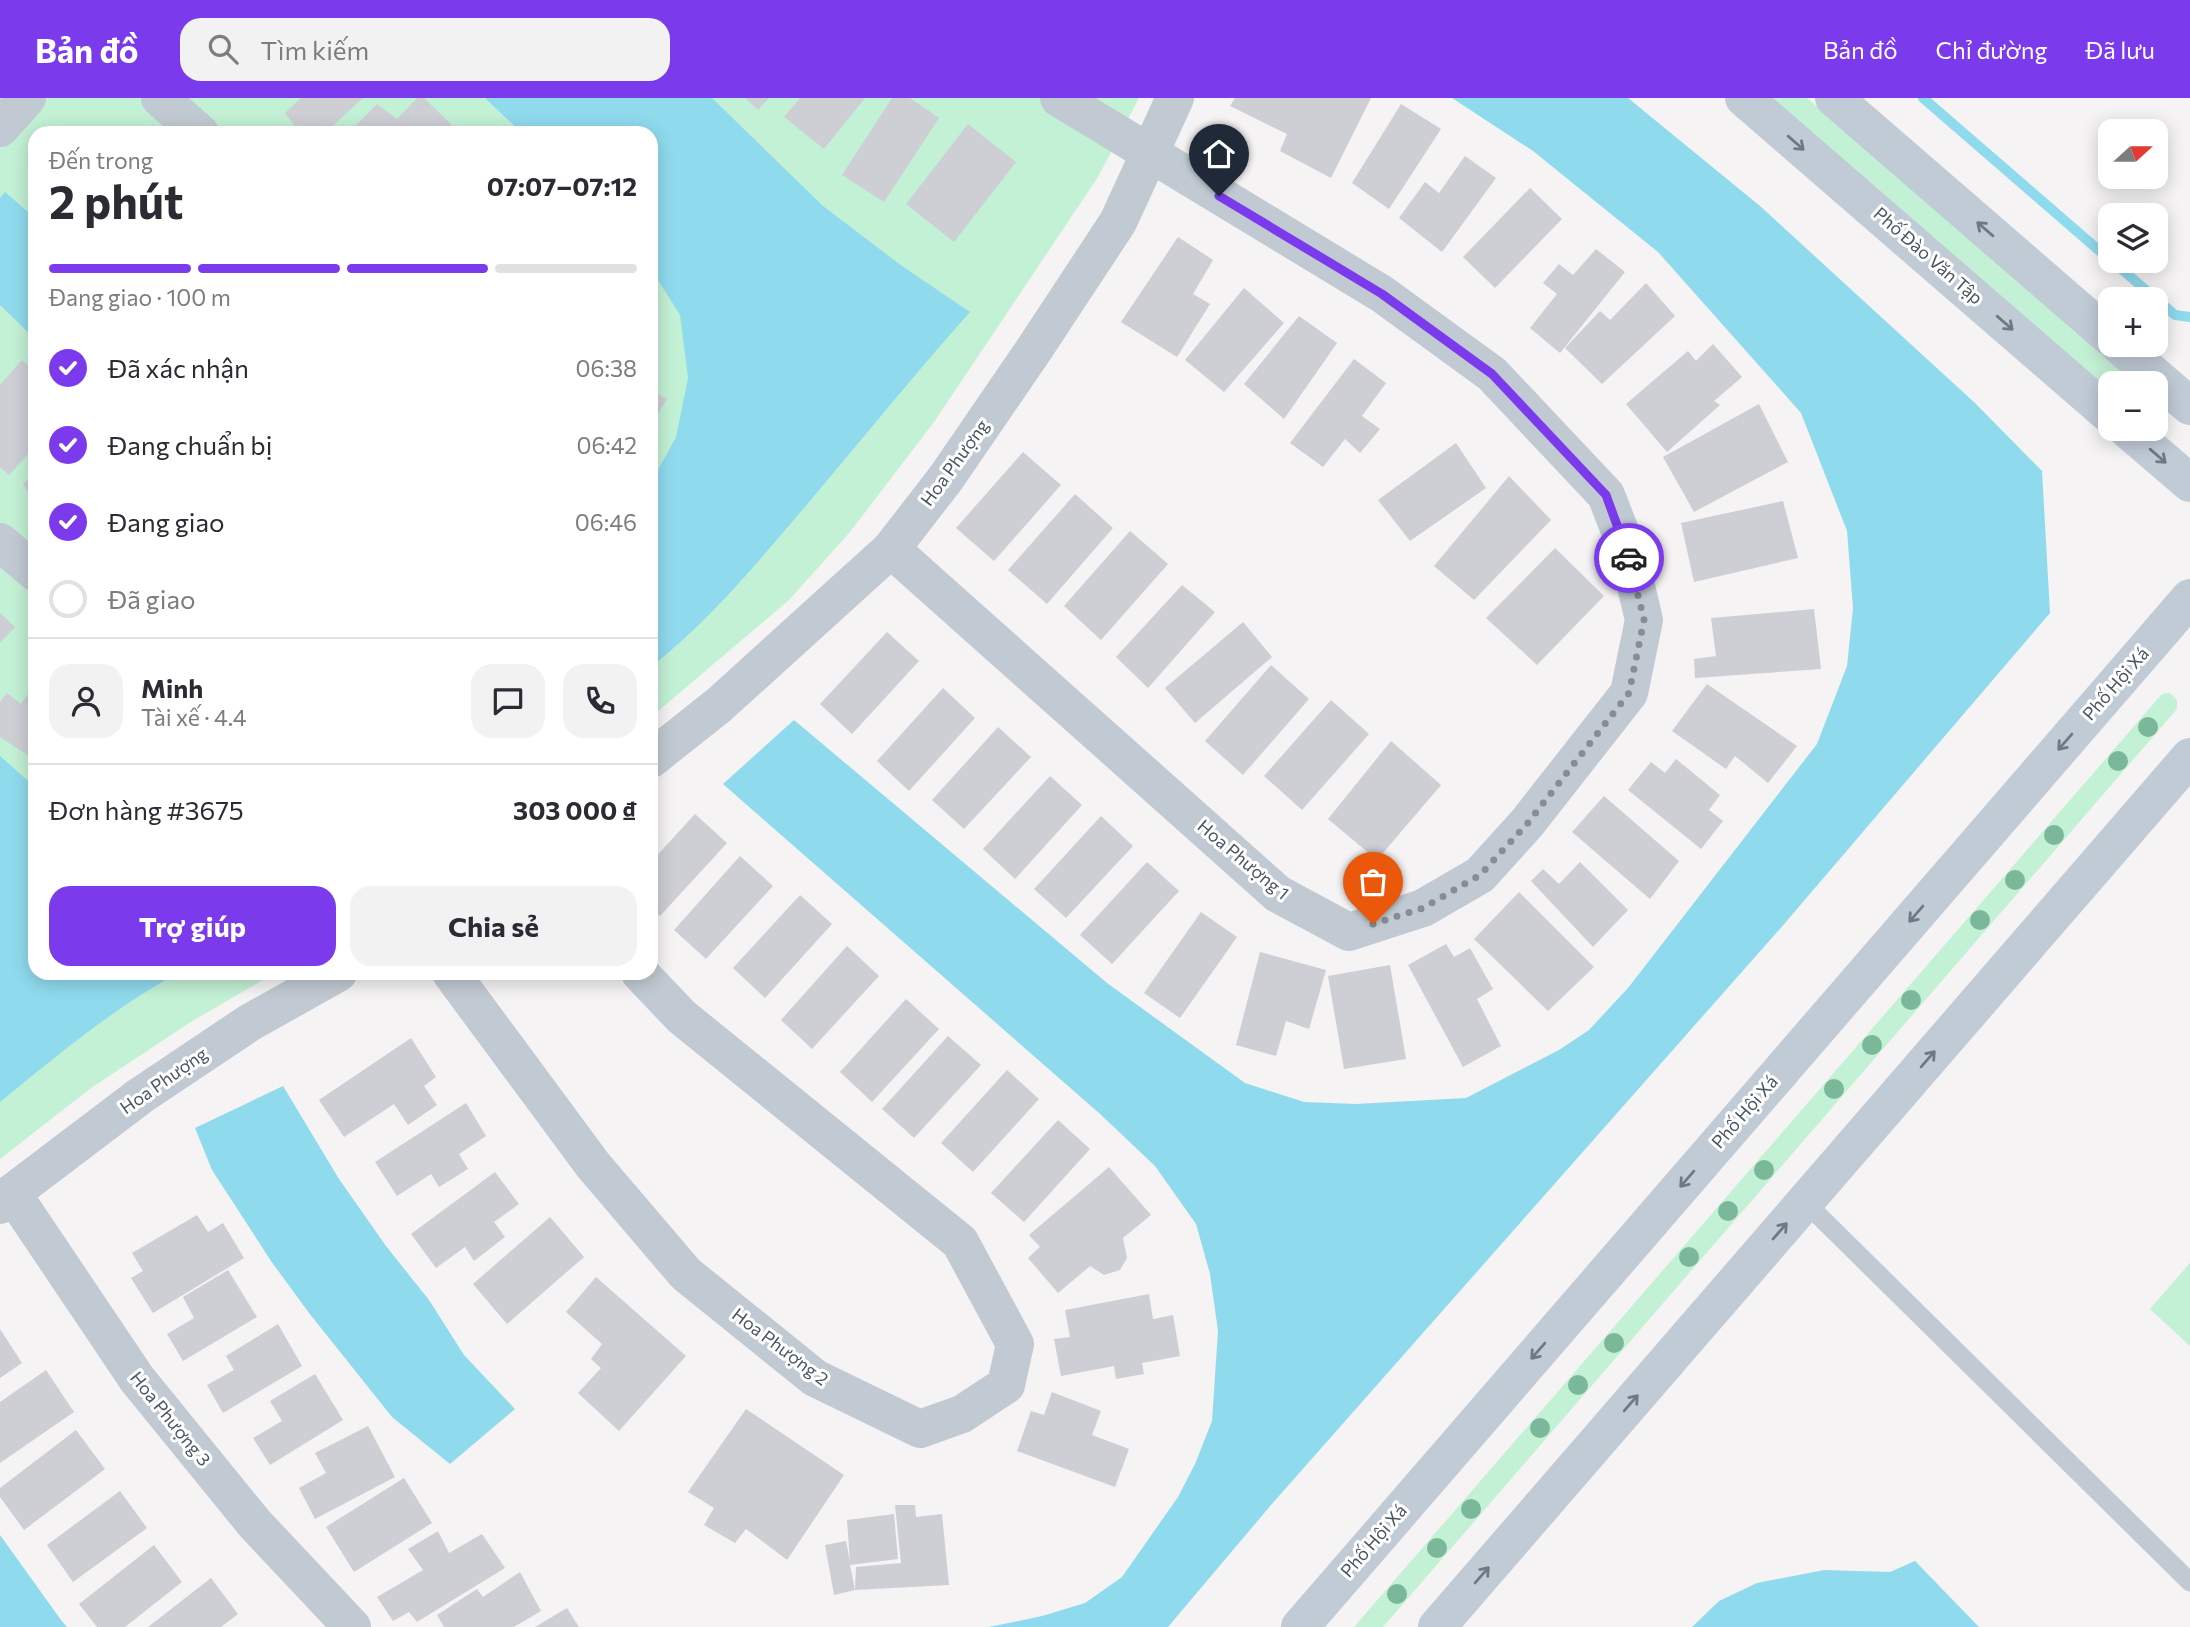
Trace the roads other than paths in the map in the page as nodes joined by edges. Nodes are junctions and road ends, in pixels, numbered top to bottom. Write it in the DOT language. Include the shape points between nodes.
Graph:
graph roads {
  1 [pos="27,98"];
  2 [pos="160,98"];
  3 [pos="1059,98"];
  4 [pos="1175,98"];
  5 [pos="1744,98"];
  6 [pos="1834,98"];
  7 [pos="192,126"];
  8 [pos="0,128"];
  9 [pos="1149,154"];
  10 [pos="2098,327"];
  11 [pos="2133,357"];
  12 [pos="2098,405"];
  13 [pos="2190,406"];
  14 [pos="2141,441"];
  15 [pos="2190,484"];
  16 [pos="0,542"];
  17 [pos="891,549"];
  18 [pos="28,566"];
  19 [pos="2190,598"];
  20 [pos="658,753"];
  21 [pos="2190,757"];
  22 [pos="326,980"];
  23 [pos="456,980"];
  24 [pos="647,980"];
  25 [pos="6,1199"];
  26 [pos="1805,1202"];
  27 [pos="2190,1582"];
  28 [pos="352,1627"];
  29 [pos="1300,1627"];
  30 [pos="1437,1627"];
  1 -- 8 [label="street"];
  2 -- 7 [label="street"];
  3 -- 9 [label="street, Hoa Phượng 1"];
  4 -- 9 [label="street, Hoa Phượng"];
  5 -- 12 [label="main road, Phố Đào Văn Tập, one-way"];
  10 -- 6 [label="main road, one-way"];
  9 -- 17 [label="street, Hoa Phượng" via="1118,222 946,478"];
  9 -- 17 [label="street, Hoa Phượng 1" via="1382,294 1492,374 1606,495 1628,552 1644,620 1629,693 1527,824 1480,875 1423,908 1349,932 1278,894"];
  11 -- 13 [label="main road"];
  14 -- 15 [label="main road, one-way"];
  16 -- 18 [label="street"];
  17 -- 20 [label="street, Hoa Phượng" via="719,705"];
  19 -- 29 [label="main road, Phố Hội Xá, one-way"];
  26 -- 21 [label="main road, one-way"];
  22 -- 25 [label="street, Hoa Phượng" via="249,1023 140,1096"];
  23 -- 24 [label="street, Hoa Phượng 2" via="593,1165 686,1274 815,1378 920,1429 962,1414 1006,1385 1015,1344 960,1242 682,1017"];
  25 -- 28 [label="street, Hoa Phượng 3" via="136,1379 255,1524"];
  26 -- 27 [label="lane"];
  30 -- 26 [label="main road, one-way"];
}
